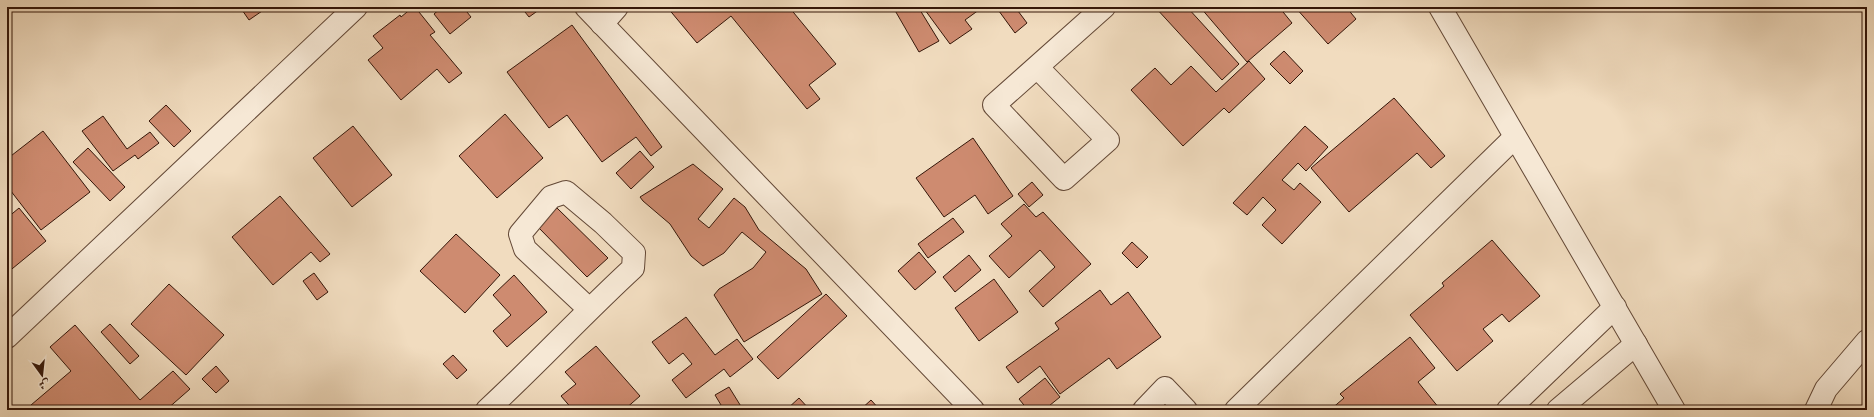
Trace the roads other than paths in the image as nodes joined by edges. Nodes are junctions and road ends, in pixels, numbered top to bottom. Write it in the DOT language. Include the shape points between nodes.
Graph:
graph roads {
  1 [pos="586,7"];
  2 [pos="617,7"];
  3 [pos="1104,7"];
  4 [pos="1440,7"];
  5 [pos="343,11"];
  6 [pos="602,24"];
  7 [pos="1037,67"];
  8 [pos="1516,137"];
  9 [pos="1614,307"];
  10 [pos="588,308"];
  11 [pos="7,337"];
  12 [pos="1636,344"];
  13 [pos="1865,350"];
  14 [pos="487,410"];
  15 [pos="973,410"];
  16 [pos="1144,410"];
  17 [pos="1186,410"];
  18 [pos="1236,410"];
  19 [pos="1508,410"];
  20 [pos="1558,410"];
  21 [pos="1674,410"];
  22 [pos="1816,410"];
  1 -- 6 [label="street"];
  2 -- 6 [label="street"];
  3 -- 7 [label="street"];
  4 -- 8 [label="street"];
  5 -- 11 [label="street"];
  6 -- 15 [label="street"];
  7 -- 7 [label="street" via="994,105 1064,179 1108,140"];
  8 -- 9 [label="street"];
  8 -- 18 [label="street"];
  9 -- 12 [label="street"];
  9 -- 19 [label="street"];
  10 -- 10 [label="street" via="633,268 634,253 566,192 551,197 520,234 525,249"];
  10 -- 14 [label="street" via="526,375"];
  12 -- 20 [label="street"];
  12 -- 21 [label="street"];
  13 -- 22 [label="street" via="1826,389"];
  16 -- 17 [label="street" via="1165,388"];
}
